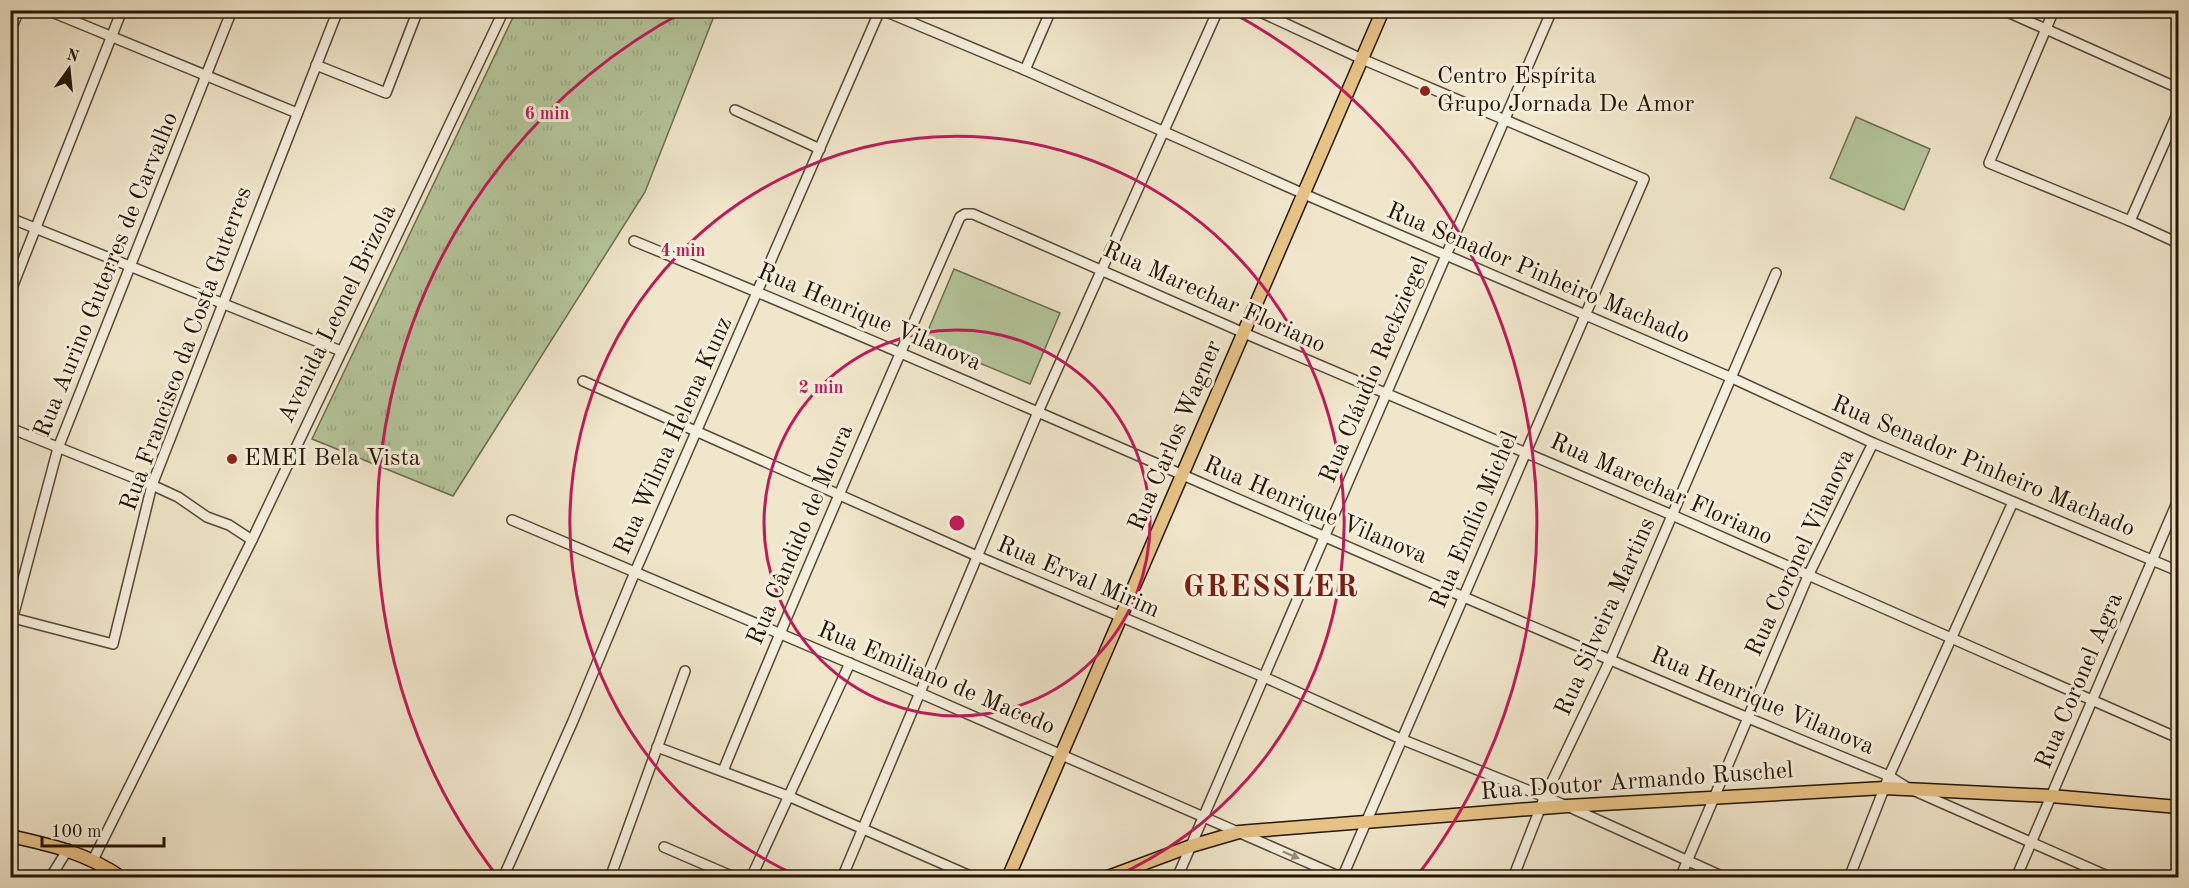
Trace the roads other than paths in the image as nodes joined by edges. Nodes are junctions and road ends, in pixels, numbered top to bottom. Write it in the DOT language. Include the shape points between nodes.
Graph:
graph roads {
  1 [pos="19,10"];
  2 [pos="47,10"];
  3 [pos="122,10"];
  4 [pos="232,10"];
  5 [pos="338,10"];
  6 [pos="418,10"];
  7 [pos="504,10"];
  8 [pos="881,10"];
  9 [pos="1051,10"];
  10 [pos="1218,10"];
  11 [pos="1256,10"];
  12 [pos="1383,10"];
  13 [pos="1551,10"];
  14 [pos="2003,10"];
  15 [pos="2054,10"];
  16 [pos="2046,30"];
  17 [pos="10,32"];
  18 [pos="111,37"];
  19 [pos="1362,59"];
  20 [pos="316,65"];
  21 [pos="1025,70"];
  22 [pos="206,76"];
  23 [pos="2178,88"];
  24 [pos="735,110"];
  25 [pos="2178,112"];
  26 [pos="297,113"];
  27 [pos="1505,119"];
  28 [pos="1164,132"];
  29 [pos="820,148"];
  30 [pos="1304,194"];
  31 [pos="960,217"];
  32 [pos="10,218"];
  33 [pos="2130,221"];
  34 [pos="37,228"];
  35 [pos="634,241"];
  36 [pos="2178,243"];
  37 [pos="1446,256"];
  38 [pos="130,266"];
  39 [pos="1101,270"];
  40 [pos="1776,273"];
  41 [pos="758,292"];
  42 [pos="10,293"];
  43 [pos="223,303"];
  44 [pos="1585,315"];
  45 [pos="1244,333"];
  46 [pos="341,351"];
  47 [pos="901,352"];
  48 [pos="1732,378"];
  49 [pos="583,381"];
  50 [pos="1386,394"];
  51 [pos="1038,412"];
  52 [pos="10,428"];
  53 [pos="698,432"];
  54 [pos="1873,443"];
  55 [pos="58,448"];
  56 [pos="1526,452"];
  57 [pos="1182,475"];
  58 [pos="152,485"];
  59 [pos="839,495"];
  60 [pos="2178,500"];
  61 [pos="2013,502"];
  62 [pos="1672,515"];
  63 [pos="513,520"];
  64 [pos="1325,536"];
  65 [pos="252,540"];
  66 [pos="977,556"];
  67 [pos="2152,560"];
  68 [pos="635,572"];
  69 [pos="2178,572"];
  70 [pos="1808,576"];
  71 [pos="1463,596"];
  72 [pos="1121,617"];
  73 [pos="12,623"];
  74 [pos="779,633"];
  75 [pos="1952,638"];
  76 [pos="1610,660"];
  77 [pos="850,663"];
  78 [pos="685,672"];
  79 [pos="1264,677"];
  80 [pos="920,693"];
  81 [pos="2092,700"];
  82 [pos="1748,719"];
  83 [pos="2178,738"];
  84 [pos="1401,739"];
  85 [pos="657,747"];
  86 [pos="1062,754"];
  87 [pos="723,771"];
  88 [pos="1886,782"];
  89 [pos="1908,788"];
  90 [pos="788,796"];
  91 [pos="1545,796"];
  92 [pos="2051,796"];
  93 [pos="1714,798"];
  94 [pos="1567,806"];
  95 [pos="2178,807"];
  96 [pos="1540,809"];
  97 [pos="1203,817"];
  98 [pos="1365,822"];
  99 [pos="863,829"];
  100 [pos="1239,832"];
  101 [pos="10,836"];
  102 [pos="2031,842"];
  103 [pos="664,846"];
  104 [pos="1191,846"];
  105 [pos="68,849"];
  106 [pos="93,860"];
  107 [pos="1687,860"];
  108 [pos="1343,877"];
  109 [pos="50,878"];
  110 [pos="122,878"];
  111 [pos="503,878"];
  112 [pos="610,878"];
  113 [pos="736,878"];
  114 [pos="751,878"];
  115 [pos="842,878"];
  116 [pos="975,878"];
  117 [pos="1008,878"];
  118 [pos="1105,878"];
  119 [pos="1177,878"];
  120 [pos="1513,878"];
  121 [pos="1680,878"];
  122 [pos="1726,878"];
  123 [pos="1849,878"];
  124 [pos="2016,878"];
  125 [pos="2112,878"];
  1 -- 17 [label="street"];
  2 -- 18 [label="street"];
  3 -- 18 [label="street"];
  4 -- 22 [label="street, Rua Aurino Guterres de Carvalho"];
  5 -- 20 [label="street, Rua Francisco da Costa Guterres"];
  6 -- 20 [label="street" via="386,93"];
  7 -- 46 [label="street, Avenida Leonel Brizola"];
  8 -- 21 [label="street, Rua Senador Pinheiro Machado"];
  8 -- 29 [label="street, Rua Wilma Helena Kunz"];
  9 -- 21 [label="street"];
  10 -- 28 [label="street"];
  11 -- 19 [label="street"];
  12 -- 19 [label="main road, Rua Carlos Wagner"];
  13 -- 27 [label="street, Rua Cláudio Reckziegel"];
  14 -- 16 [label="street"];
  15 -- 16 [label="street"];
  16 -- 23 [label="street"];
  16 -- 33 [label="street" via="1989,163"];
  18 -- 22 [label="street"];
  18 -- 34 [label="street"];
  19 -- 27 [label="street"];
  19 -- 30 [label="main road, Rua Carlos Wagner"];
  20 -- 26 [label="street, Rua Francisco da Costa Guterres"];
  21 -- 28 [label="street, Rua Senador Pinheiro Machado"];
  22 -- 26 [label="street"];
  22 -- 38 [label="street, Rua Aurino Guterres de Carvalho"];
  24 -- 29 [label="street"];
  25 -- 33 [label="street"];
  26 -- 43 [label="street, Rua Francisco da Costa Guterres"];
  27 -- 37 [label="street, Rua Cláudio Reckziegel"];
  27 -- 44 [label="street, Rua Emílio Michel" via="1644,179"];
  28 -- 30 [label="street, Rua Senador Pinheiro Machado"];
  28 -- 39 [label="street"];
  29 -- 41 [label="street, Rua Wilma Helena Kunz"];
  30 -- 37 [label="street, Rua Senador Pinheiro Machado"];
  30 -- 45 [label="main road, Rua Carlos Wagner"];
  31 -- 39 [label="street, Rua Marechar Floriano" via="973,214"];
  31 -- 47 [label="street, Rua Cândido de Moura"];
  32 -- 34 [label="street"];
  33 -- 36 [label="street"];
  34 -- 38 [label="street"];
  34 -- 42 [label="street"];
  35 -- 41 [label="street, Rua Henrique Vilanova"];
  37 -- 44 [label="street, Rua Senador Pinheiro Machado"];
  37 -- 50 [label="street, Rua Cláudio Reckziegel"];
  38 -- 43 [label="street"];
  38 -- 55 [label="street, Rua Aurino Guterres de Carvalho"];
  39 -- 45 [label="street, Rua Marechar Floriano"];
  39 -- 51 [label="street"];
  40 -- 48 [label="street, Rua Silveira Martins"];
  41 -- 47 [label="street, Rua Henrique Vilanova"];
  41 -- 53 [label="street, Rua Wilma Helena Kunz"];
  43 -- 46 [label="street"];
  43 -- 58 [label="street, Rua Francisco da Costa Guterres"];
  44 -- 48 [label="street, Rua Senador Pinheiro Machado"];
  44 -- 56 [label="street, Rua Emílio Michel"];
  45 -- 50 [label="street, Rua Marechar Floriano"];
  45 -- 57 [label="main road, Rua Carlos Wagner"];
  46 -- 65 [label="street, Avenida Leonel Brizola"];
  47 -- 51 [label="street, Rua Henrique Vilanova"];
  47 -- 59 [label="street, Rua Cândido de Moura"];
  48 -- 54 [label="street, Rua Senador Pinheiro Machado"];
  48 -- 62 [label="street, Rua Silveira Martins"];
  49 -- 53 [label="street, Rua Erval Mirim"];
  50 -- 56 [label="street, Rua Marechar Floriano"];
  50 -- 64 [label="street, Rua Cláudio Reckziegel"];
  51 -- 57 [label="street, Rua Henrique Vilanova"];
  51 -- 66 [label="street"];
  52 -- 55 [label="street"];
  53 -- 59 [label="street, Rua Erval Mirim"];
  53 -- 68 [label="street, Rua Wilma Helena Kunz"];
  54 -- 61 [label="street, Rua Senador Pinheiro Machado"];
  54 -- 70 [label="street, Rua Coronel Vilanova"];
  55 -- 58 [label="street"];
  55 -- 73 [label="street, Rua Aurino Guterres de Carvalho"];
  56 -- 62 [label="street, Rua Marechar Floriano"];
  56 -- 71 [label="street, Rua Emílio Michel"];
  57 -- 64 [label="street, Rua Henrique Vilanova"];
  57 -- 72 [label="main road, Rua Carlos Wagner"];
  58 -- 65 [label="street"];
  58 -- 73 [label="street, Rua Francisco da Costa Guterres" via="112,644"];
  59 -- 66 [label="street, Rua Erval Mirim"];
  59 -- 74 [label="street, Rua Cândido de Moura"];
  60 -- 67 [label="street, Rua Coronel Agra"];
  61 -- 67 [label="street, Rua Senador Pinheiro Machado"];
  61 -- 75 [label="street"];
  62 -- 70 [label="street, Rua Marechar Floriano"];
  62 -- 76 [label="street, Rua Silveira Martins"];
  63 -- 68 [label="street, Rua Emiliano de Macedo"];
  64 -- 71 [label="street, Rua Henrique Vilanova"];
  64 -- 79 [label="street, Rua Cláudio Reckziegel"];
  65 -- 106 [label="street, Avenida Leonel Brizola"];
  66 -- 72 [label="street, Rua Erval Mirim"];
  66 -- 80 [label="street"];
  67 -- 69 [label="street, Rua Senador Pinheiro Machado"];
  67 -- 81 [label="street, Rua Coronel Agra"];
  68 -- 74 [label="street, Rua Emiliano de Macedo"];
  68 -- 111 [label="street, Rua Wilma Helena Kunz"];
  70 -- 75 [label="street, Rua Marechar Floriano"];
  70 -- 82 [label="street, Rua Coronel Vilanova"];
  71 -- 76 [label="street, Rua Henrique Vilanova"];
  71 -- 84 [label="street, Rua Emílio Michel"];
  72 -- 79 [label="street, Rua Erval Mirim"];
  72 -- 86 [label="main road, Rua Carlos Wagner"];
  74 -- 77 [label="street, Rua Emiliano de Macedo"];
  74 -- 87 [label="street, Rua Cândido de Moura"];
  75 -- 81 [label="street, Rua Marechar Floriano"];
  75 -- 88 [label="street"];
  76 -- 82 [label="street, Rua Henrique Vilanova"];
  76 -- 91 [label="street, Rua Silveira Martins"];
  77 -- 80 [label="street, Rua Emiliano de Macedo"];
  77 -- 90 [label="street"];
  78 -- 85 [label="street"];
  79 -- 84 [label="street, Rua Erval Mirim"];
  79 -- 97 [label="street, Rua Cláudio Reckziegel"];
  80 -- 86 [label="street, Rua Emiliano de Macedo"];
  80 -- 99 [label="street"];
  81 -- 83 [label="street, Rua Marechar Floriano"];
  81 -- 92 [label="street, Rua Coronel Agra"];
  82 -- 88 [label="street, Rua Henrique Vilanova"];
  82 -- 93 [label="street, Rua Coronel Vilanova"];
  84 -- 91 [label="street, Rua Erval Mirim"];
  84 -- 98 [label="street, Rua Emílio Michel"];
  85 -- 87 [label="street"];
  85 -- 112 [label="street"];
  86 -- 97 [label="street, Rua Emiliano de Macedo"];
  86 -- 117 [label="main road, Rua Carlos Wagner"];
  87 -- 90 [label="street"];
  88 -- 89 [label="main road, Rua Doutor Armando Ruschel"];
  88 -- 93 [label="main road, Rua Doutor Armando Ruschel"];
  88 -- 123 [label="street"];
  89 -- 92 [label="main road, Rua Doutor Armando Ruschel"];
  89 -- 102 [label="street"];
  90 -- 99 [label="street"];
  90 -- 114 [label="street"];
  91 -- 94 [label="street, Rua Erval Mirim"];
  91 -- 96 [label="street, Rua Silveira Martins"];
  92 -- 95 [label="main road, Rua Doutor Armando Ruschel"];
  92 -- 102 [label="street, Rua Coronel Agra"];
  93 -- 94 [label="main road, Rua Doutor Armando Ruschel"];
  93 -- 107 [label="street, Rua Coronel Vilanova"];
  94 -- 96 [label="main road, Rua Doutor Armando Ruschel"];
  94 -- 107 [label="street, Rua Erval Mirim"];
  96 -- 98 [label="main road, Rua Doutor Armando Ruschel"];
  96 -- 120 [label="street, Rua Silveira Martins"];
  97 -- 100 [label="street, Rua Emiliano de Macedo"];
  97 -- 104 [label="street, Rua Cláudio Reckziegel"];
  98 -- 100 [label="main road, Rua Doutor Armando Ruschel"];
  98 -- 108 [label="street, Rua Emílio Michel"];
  99 -- 115 [label="street"];
  99 -- 116 [label="street"];
  100 -- 104 [label="main road, Rua Doutor Armando Ruschel"];
  100 -- 108 [label="street, Rua Emiliano de Macedo, one-way"];
  101 -- 105 [label="main road"];
  102 -- 124 [label="street, Rua Coronel Agra"];
  102 -- 125 [label="street"];
  103 -- 113 [label="street"];
  104 -- 118 [label="main road, Rua Doutor Armando Ruschel"];
  104 -- 119 [label="street, Rua Cláudio Reckziegel"];
  105 -- 106 [label="main road"];
  105 -- 109 [label="street"];
  106 -- 110 [label="main road"];
  107 -- 121 [label="street, Rua Coronel Vilanova"];
  107 -- 122 [label="street, Rua Erval Mirim"];
}
